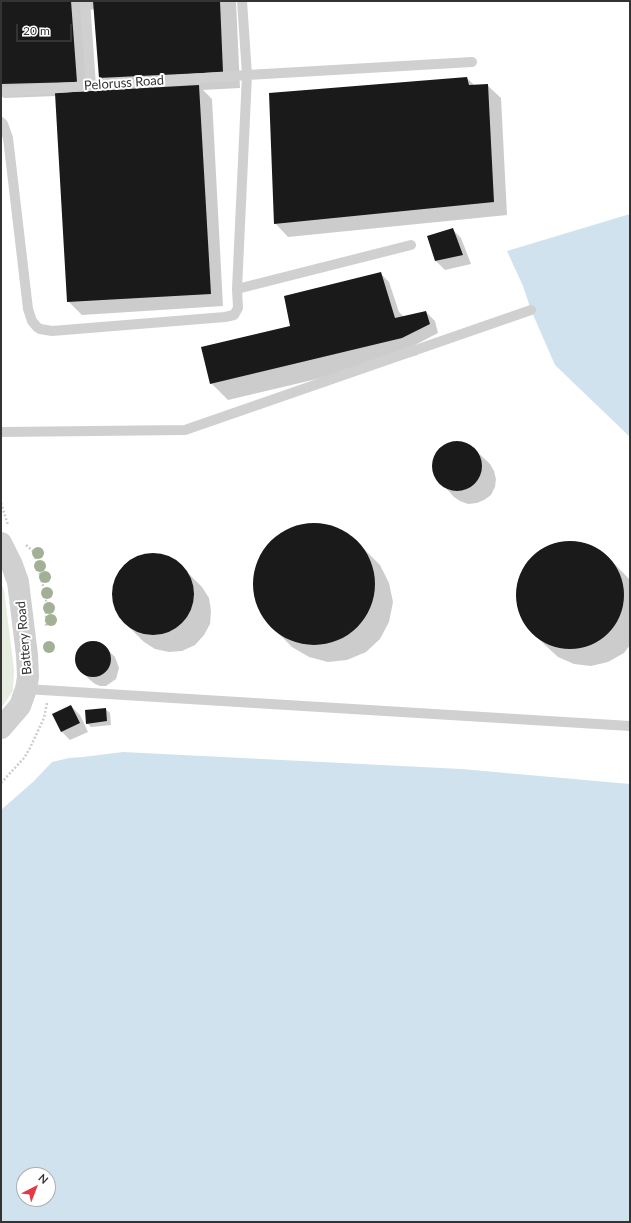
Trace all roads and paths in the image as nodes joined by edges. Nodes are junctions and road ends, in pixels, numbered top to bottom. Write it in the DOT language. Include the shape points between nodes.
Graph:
graph roads {
  1 [pos="85,1"];
  2 [pos="242,1"];
  3 [pos="472,62"];
  4 [pos="247,75"];
  5 [pos="91,85"];
  6 [pos="1,92"];
  7 [pos="1,122"];
  8 [pos="411,245"];
  9 [pos="237,289"];
  10 [pos="531,310"];
  11 [pos="1,432"];
  12 [pos="1,543"];
  13 [pos="26,689"];
  14 [pos="630,726"];
  15 [pos="1,728"];
  1 -- 5 [label="lane"];
  2 -- 4 [label="lane"];
  3 -- 4 [label="lane, Peloruss Road"];
  4 -- 5 [label="lane, Peloruss Road"];
  4 -- 9 [label="lane"];
  5 -- 6 [label="lane, Peloruss Road"];
  7 -- 9 [label="lane" via="8,138 28,309 37,327 52,331 225,317 234,315 238,308"];
  8 -- 9 [label="lane"];
  10 -- 11 [label="lane" via="185,430"];
  12 -- 13 [label="street, Battery Road" via="18,582 27,655"];
  13 -- 14 [label="lane"];
  13 -- 15 [label="street, Battery Road" via="18,709"];
}
